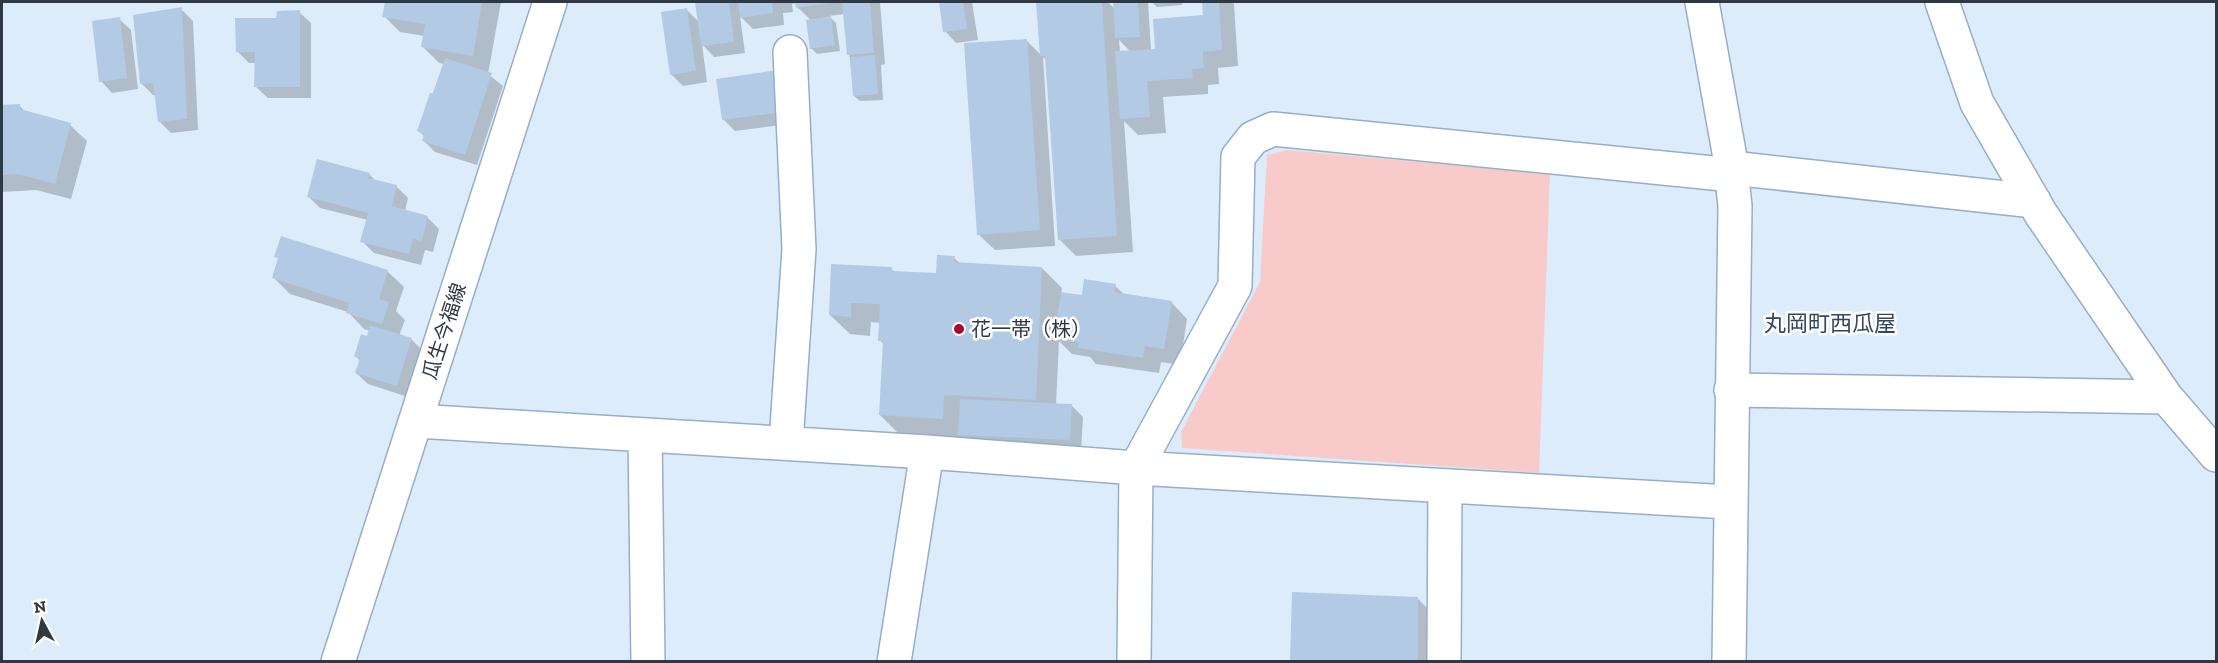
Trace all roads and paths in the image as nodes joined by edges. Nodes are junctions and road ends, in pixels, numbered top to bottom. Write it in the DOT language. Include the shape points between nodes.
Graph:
graph roads {
  1 [pos="550,2"];
  2 [pos="1702,2"];
  3 [pos="1942,2"];
  4 [pos="790,52"];
  5 [pos="1732,172"];
  6 [pos="2034,201"];
  7 [pos="1731,390"];
  8 [pos="2166,397"];
  9 [pos="416,421"];
  10 [pos="645,435"];
  11 [pos="786,443"];
  12 [pos="927,452"];
  13 [pos="2217,455"];
  14 [pos="1136,468"];
  15 [pos="1445,486"];
  16 [pos="1729,502"];
  17 [pos="338,662"];
  18 [pos="648,662"];
  19 [pos="894,662"];
  20 [pos="1134,662"];
  21 [pos="1444,662"];
  22 [pos="1729,662"];
  1 -- 9 [label="street, 瓜生今福線"];
  2 -- 5 [label="street"];
  3 -- 6 [label="street" via="1977,103"];
  4 -- 11 [label="street" via="799,249"];
  5 -- 6 [label="street"];
  5 -- 7 [label="street" via="1735,206"];
  5 -- 14 [label="street" via="1273,129 1252,138 1238,157 1235,286"];
  6 -- 8 [label="street"];
  7 -- 8 [label="street"];
  7 -- 16 [label="street"];
  8 -- 13 [label="street"];
  9 -- 10 [label="street"];
  9 -- 17 [label="street, 瓜生今福線"];
  10 -- 11 [label="street"];
  10 -- 18 [label="street"];
  11 -- 12 [label="street"];
  12 -- 14 [label="street"];
  12 -- 19 [label="street"];
  14 -- 15 [label="street"];
  14 -- 20 [label="street"];
  15 -- 16 [label="street"];
  15 -- 21 [label="street"];
  16 -- 22 [label="street"];
}
